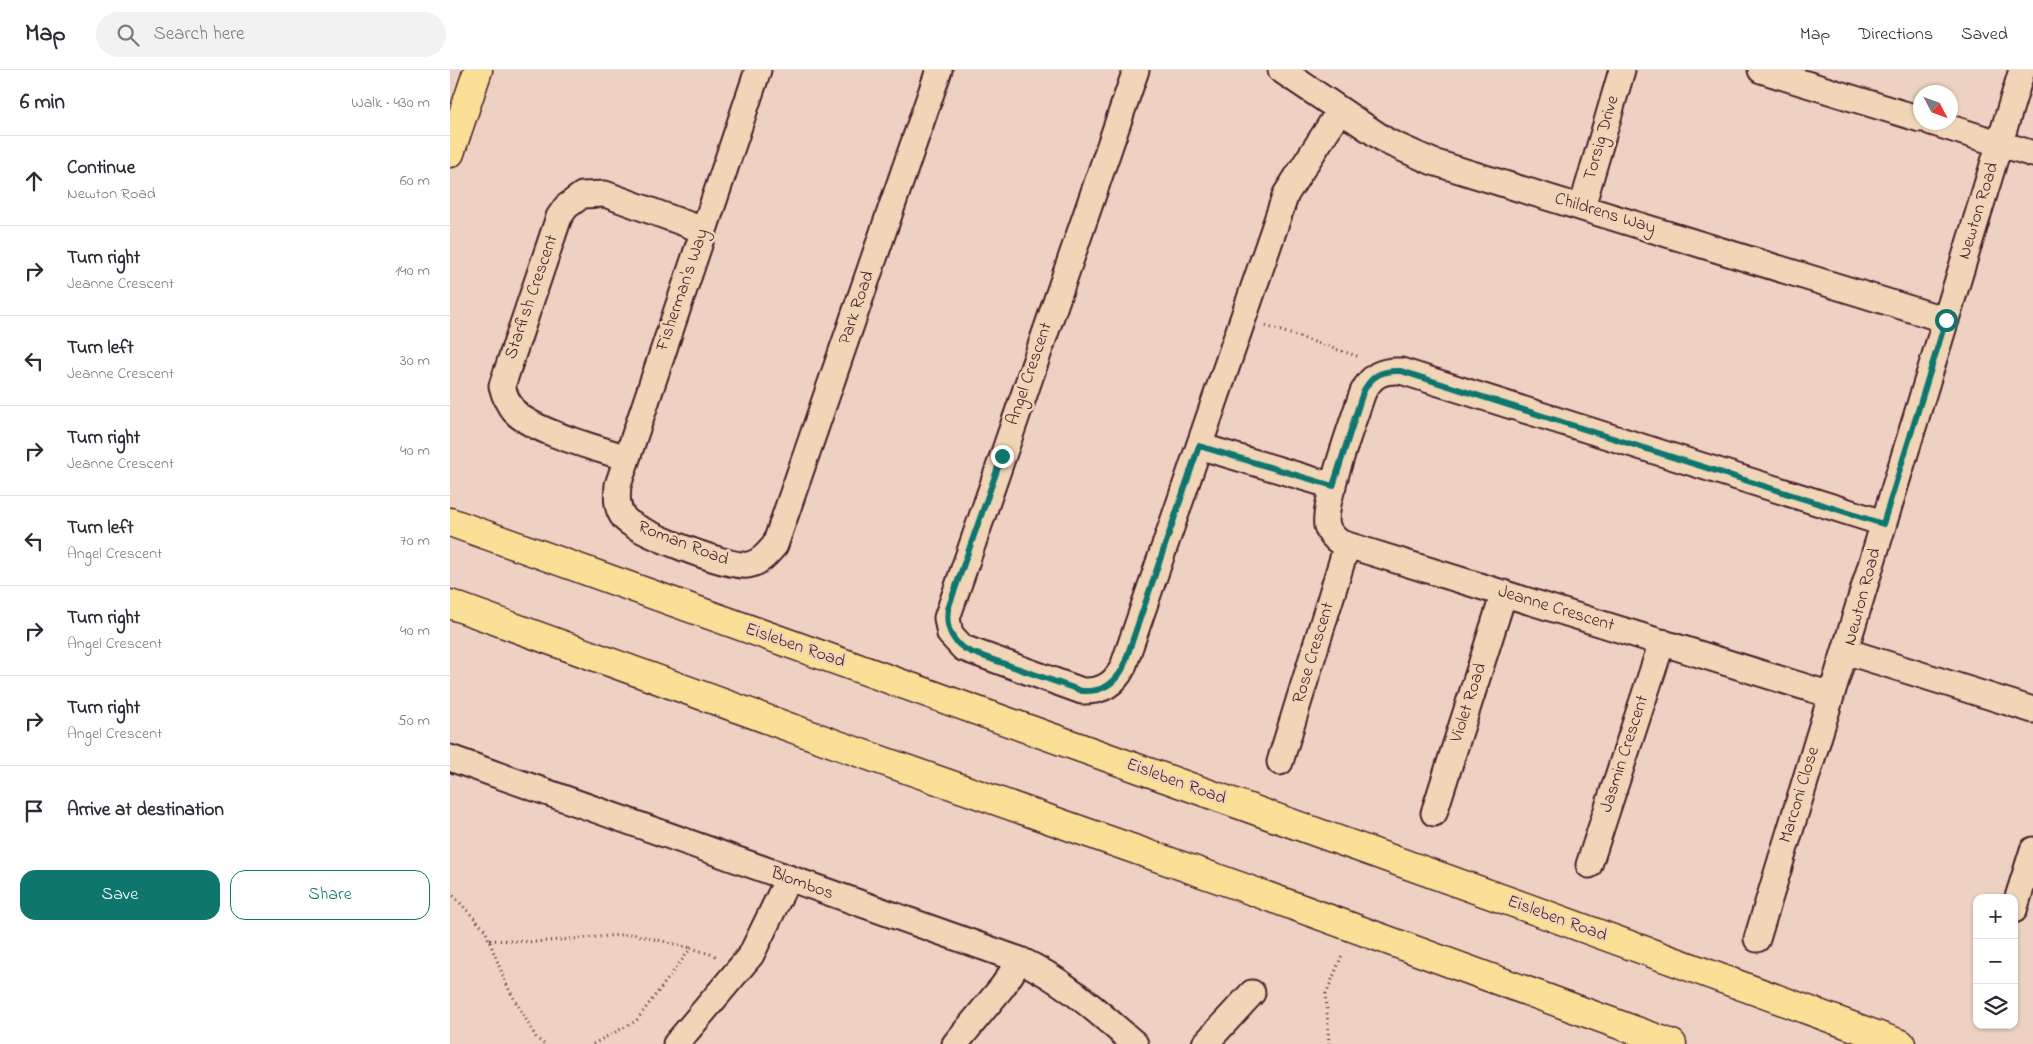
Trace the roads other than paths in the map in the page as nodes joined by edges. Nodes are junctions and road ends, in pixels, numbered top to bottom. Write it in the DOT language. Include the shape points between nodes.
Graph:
graph roads {
  1 [pos="478,70"];
  2 [pos="940,70"];
  3 [pos="1136,70"];
  4 [pos="1281,70"];
  5 [pos="1622,70"];
  6 [pos="1761,70"];
  7 [pos="2022,70"];
  8 [pos="754,71"];
  9 [pos="1340,110"];
  10 [pos="1913,117"];
  11 [pos="1956,130"];
  12 [pos="2000,144"];
  13 [pos="450,153"];
  14 [pos="2033,154"];
  15 [pos="1582,207"];
  16 [pos="703,230"];
  17 [pos="1946,320"];
  18 [pos="1199,446"];
  19 [pos="626,458"];
  20 [pos="1333,486"];
  21 [pos="620,512"];
  22 [pos="450,522"];
  23 [pos="1883,524"];
  24 [pos="774,545"];
  25 [pos="1347,545"];
  26 [pos="1504,593"];
  27 [pos="450,604"];
  28 [pos="1662,642"];
  29 [pos="1845,651"];
  30 [pos="1831,695"];
  31 [pos="2033,710"];
  32 [pos="450,758"];
  33 [pos="1280,762"];
  34 [pos="1434,813"];
  35 [pos="2033,850"];
  36 [pos="1589,865"];
  37 [pos="788,879"];
  38 [pos="2018,897"];
  39 [pos="1757,939"];
  40 [pos="1020,960"];
  41 [pos="1252,993"];
  42 [pos="676,1044"];
  43 [pos="954,1044"];
  44 [pos="1135,1044"];
  45 [pos="1205,1044"];
  46 [pos="1672,1044"];
  47 [pos="1901,1044"];
  1 -- 13 [label="main road"];
  2 -- 24 [label="street, Park Road"];
  3 -- 18 [label="street, Angel Crescent" via="948,609 948,626 956,642 971,652 1082,691 1099,690 1114,682 1123,668"];
  4 -- 9 [label="street, Childrens Way"];
  5 -- 15 [label="street, Torsig Drive"];
  6 -- 10 [label="street"];
  7 -- 12 [label="street, Newton Road"];
  8 -- 16 [label="street, Fisherman's Way"];
  9 -- 15 [label="street, Childrens Way" via="1388,142 1433,162"];
  9 -- 18 [label="street, Angel Crescent" via="1286,194"];
  11 -- 12 [label="street"];
  12 -- 14 [label="street"];
  12 -- 17 [label="street, Newton Road"];
  15 -- 17 [label="street, Childrens Way"];
  16 -- 19 [label="street, Fisherman's Way"];
  16 -- 19 [label="street, Starfish Crescent" via="605,194 582,196 566,207 556,226 502,386 504,394 514,411 534,425"];
  17 -- 23 [label="street, Newton Road"];
  18 -- 20 [label="street"];
  19 -- 21 [label="street, Fisherman's Way" via="618,485"];
  20 -- 23 [label="street, Jeanne Crescent" via="1368,381 1385,370 1401,371"];
  20 -- 25 [label="street, Jeanne Crescent" via="1326,525 1336,540"];
  21 -- 24 [label="street, Roman Road" via="640,530 734,565 759,562"];
  22 -- 47 [label="main road, Eisleben Road"];
  23 -- 29 [label="street, Newton Road"];
  25 -- 26 [label="street, Jeanne Crescent"];
  25 -- 33 [label="street, Rose Crescent"];
  26 -- 28 [label="street, Jeanne Crescent"];
  26 -- 34 [label="street, Violet Road"];
  27 -- 46 [label="main road"];
  28 -- 30 [label="street, Jeanne Crescent"];
  28 -- 36 [label="street, Jasmin Crescent"];
  29 -- 30 [label="street, Marconi Close"];
  29 -- 31 [label="street, Newton Road"];
  30 -- 39 [label="street, Marconi Close"];
  32 -- 37 [label="street, Blombos"];
  35 -- 38 [label="street"];
  37 -- 40 [label="street, Blombos"];
  37 -- 42 [label="street" via="761,938 743,966"];
  40 -- 43 [label="street" via="1003,986"];
  40 -- 44 [label="street, Blombos" via="1050,974"];
  41 -- 45 [label="street"];
}
